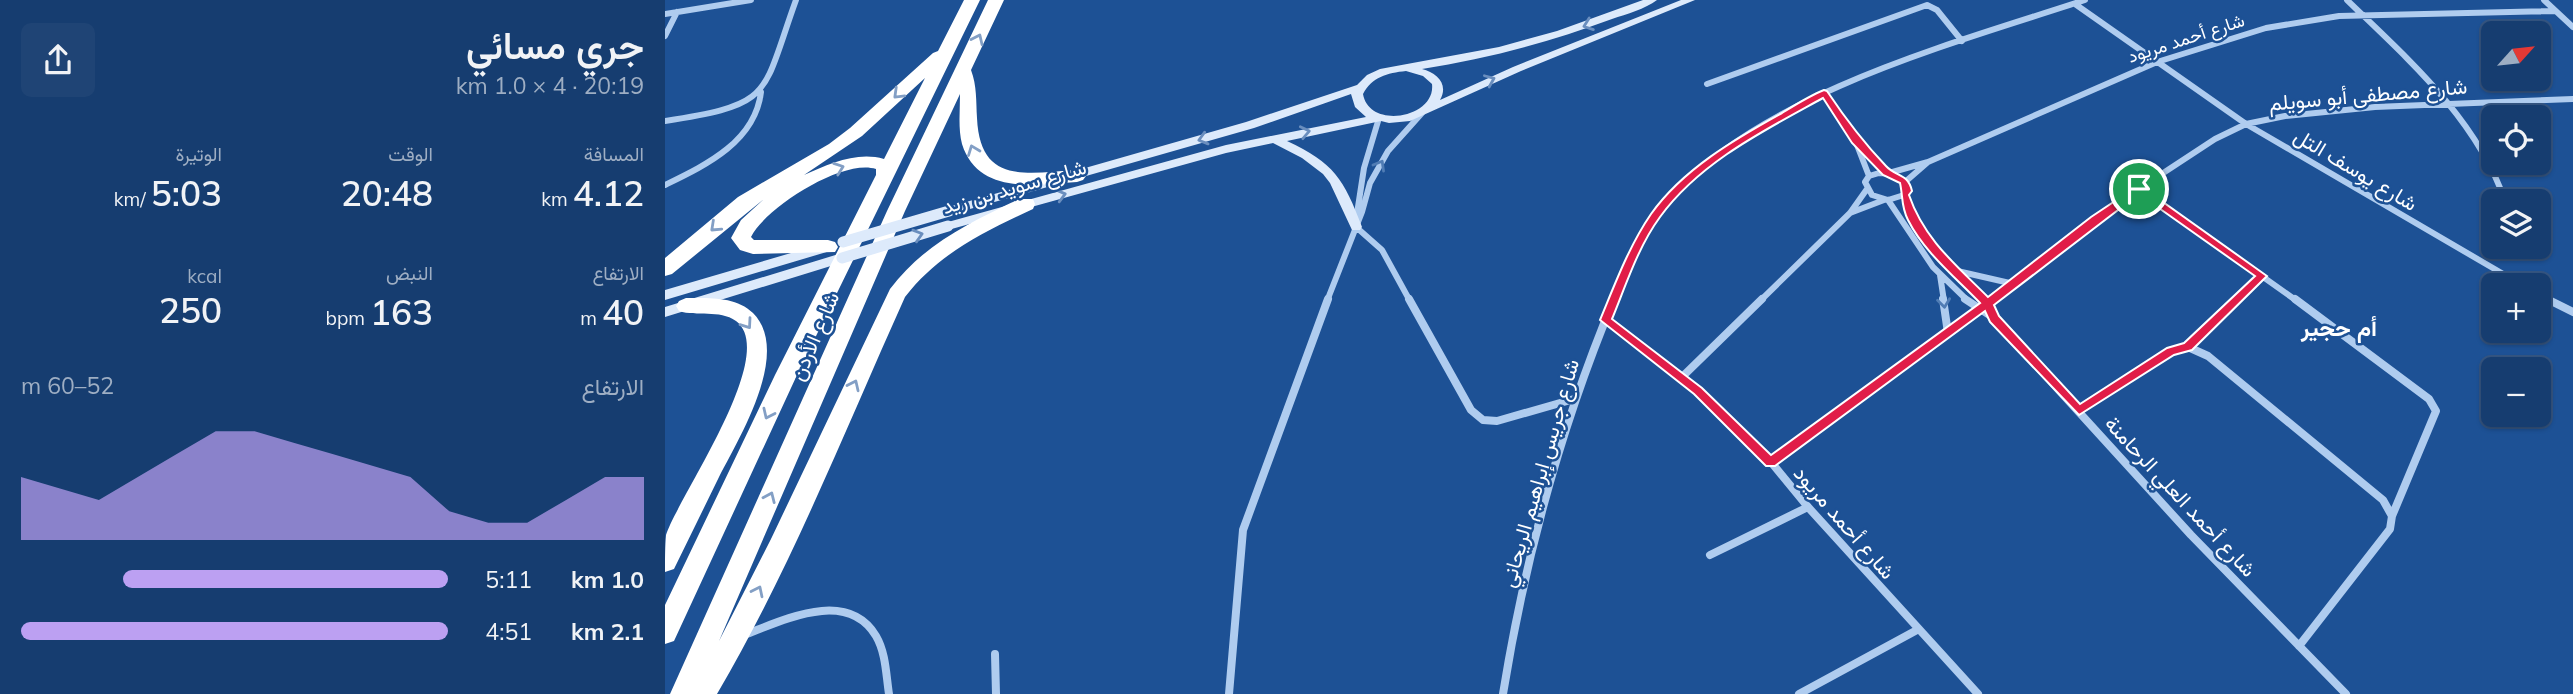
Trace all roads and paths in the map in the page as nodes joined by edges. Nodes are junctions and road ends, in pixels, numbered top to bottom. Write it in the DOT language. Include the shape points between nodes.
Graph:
graph roads {
  1 [pos="751,0"];
  2 [pos="796,0"];
  3 [pos="972,0"];
  4 [pos="996,0"];
  5 [pos="1652,0"];
  6 [pos="1690,0"];
  7 [pos="2085,0"];
  8 [pos="2347,0"];
  9 [pos="2543,0"];
  10 [pos="1927,2"];
  11 [pos="2075,4"];
  12 [pos="2555,11"];
  13 [pos="677,12"];
  14 [pos="665,14"];
  15 [pos="2362,15"];
  16 [pos="2573,27"];
  17 [pos="665,36"];
  18 [pos="1962,41"];
  19 [pos="948,48"];
  20 [pos="2157,62"];
  21 [pos="1406,68"];
  22 [pos="963,70"];
  23 [pos="1707,84"];
  24 [pos="1361,87"];
  25 [pos="761,92"];
  26 [pos="1824,93"];
  27 [pos="2573,99"];
  28 [pos="2448,104"];
  29 [pos="1425,111"];
  30 [pos="1379,118"];
  31 [pos="665,121"];
  32 [pos="2246,124"];
  33 [pos="1274,139"];
  34 [pos="1856,141"];
  35 [pos="1929,162"];
  36 [pos="1888,173"];
  37 [pos="1077,176"];
  38 [pos="1869,176"];
  39 [pos="885,178"];
  40 [pos="1905,182"];
  41 [pos="665,186"];
  42 [pos="1867,189"];
  43 [pos="2139,189"];
  44 [pos="2502,189"];
  45 [pos="1904,195"];
  46 [pos="1886,200"];
  47 [pos="1026,204"];
  48 [pos="1850,213"];
  49 [pos="1356,227"];
  50 [pos="837,249"];
  51 [pos="1950,269"];
  52 [pos="665,270"];
  53 [pos="2501,273"];
  54 [pos="1940,274"];
  55 [pos="2262,276"];
  56 [pos="2014,284"];
  57 [pos="665,295"];
  58 [pos="2551,301"];
  59 [pos="1987,303"];
  60 [pos="675,309"];
  61 [pos="1978,310"];
  62 [pos="2573,312"];
  63 [pos="1994,319"];
  64 [pos="1606,320"];
  65 [pos="1948,332"];
  66 [pos="2188,347"];
  67 [pos="1681,378"];
  68 [pos="1574,399"];
  69 [pos="2079,411"];
  70 [pos="1771,462"];
  71 [pos="1808,508"];
  72 [pos="2392,516"];
  73 [pos="1710,555"];
  74 [pos="665,561"];
  75 [pos="1917,630"];
  76 [pos="665,632"];
  77 [pos="729,642"];
  78 [pos="2299,646"];
  79 [pos="995,654"];
  80 [pos="683,694"];
  81 [pos="702,694"];
  82 [pos="889,694"];
  83 [pos="996,694"];
  84 [pos="1229,694"];
  85 [pos="1503,694"];
  86 [pos="1799,694"];
  87 [pos="1978,694"];
  88 [pos="2346,694"];
  1 -- 13 [label="street"];
  2 -- 25 [label="street"];
  3 -- 19 [label="highway, شارع الأردن"];
  22 -- 4 [label="highway, شارع الأردن, one-way"];
  5 -- 21 [label="main road, one-way" via="1514,49"];
  29 -- 6 [label="main road, one-way"];
  7 -- 11 [label="street, شارع جريس إبراهيم الريحاني"];
  8 -- 15 [label="street"];
  9 -- 12 [label="street"];
  10 -- 18 [label="street"];
  10 -- 23 [label="street"];
  11 -- 18 [label="street, شارع جريس إبراهيم الريحاني"];
  11 -- 20 [label="street, شارع يوسف التل"];
  12 -- 15 [label="street, شارع أحمد مريود"];
  12 -- 16 [label="street"];
  13 -- 14 [label="street"];
  13 -- 17 [label="street"];
  15 -- 20 [label="street, شارع أحمد مريود" via="2277,26"];
  15 -- 28 [label="street"];
  18 -- 26 [label="street, شارع جريس إبراهيم الريحاني"];
  19 -- 39 [label="highway, شارع الأردن"];
  19 -- 52 [label="highway, one-way" via="856,132 745,202"];
  20 -- 32 [label="street, شارع يوسف التل"];
  20 -- 35 [label="street, شارع أحمد مريود"];
  21 -- 24 [label="main road" via="1384,71"];
  21 -- 29 [label="main road" via="1428,74 1439,86 1439,94"];
  37 -- 22 [label="highway, one-way" via="1014,178 994,174 978,162 969,142"];
  80 -- 22 [label="highway, شارع الأردن, one-way" via="706,653 885,236"];
  24 -- 30 [label="main road" via="1358,102"];
  24 -- 37 [label="main road, شارع سويد بن زيد, one-way"];
  25 -- 31 [label="street" via="740,105"];
  25 -- 41 [label="street" via="758,112 743,134 707,164"];
  26 -- 34 [label="street"];
  26 -- 64 [label="street, شارع جريس إبراهيم الريحاني" via="1744,138 1694,174 1670,198 1630,261"];
  27 -- 28 [label="street, شارع مصطفى أبو سويلم"];
  28 -- 32 [label="street, شارع مصطفى أبو سويلم" via="2330,111"];
  28 -- 44 [label="street" via="2489,159"];
  29 -- 30 [label="main road" via="1406,118"];
  49 -- 29 [label="street, one-way" via="1377,168"];
  33 -- 30 [label="main road, شارع سويد بن زيد, one-way"];
  30 -- 49 [label="street" via="1358,188"];
  32 -- 43 [label="street, شارع مصطفى أبو سويلم"];
  32 -- 53 [label="street, شارع يوسف التل"];
  47 -- 33 [label="main road, شارع سويد بن زيد, one-way"];
  33 -- 49 [label="main road" via="1328,169"];
  34 -- 36 [label="street"];
  34 -- 38 [label="street"];
  35 -- 36 [label="street, شارع أحمد مريود"];
  35 -- 40 [label="street, شارع أحمد مريود"];
  36 -- 38 [label="street"];
  36 -- 40 [label="street"];
  37 -- 50 [label="main road, شارع سويد بن زيد, bridge" via="949,211"];
  38 -- 42 [label="street"];
  50 -- 39 [label="highway, one-way" via="753,247 743,243 741,233 785,194 831,170 873,160 885,166"];
  39 -- 76 [label="highway, شارع الأردن, one-way"];
  40 -- 45 [label="street"];
  42 -- 46 [label="street"];
  42 -- 48 [label="street"];
  43 -- 55 [label="street"];
  43 -- 56 [label="street, شارع مصطفى أبو سويلم"];
  45 -- 46 [label="street"];
  45 -- 51 [label="street, شارع أحمد العلي الرحامنة" via="1917,227"];
  46 -- 48 [label="street"];
  46 -- 54 [label="street, شارع أحمد العلي الرحامنة"];
  50 -- 47 [label="main road, شارع سويد بن زيد, one-way, bridge"];
  77 -- 47 [label="highway, one-way" via="897,294 918,266 946,244"];
  48 -- 67 [label="street"];
  49 -- 68 [label="street" via="1382,250 1478,417 1497,421"];
  49 -- 84 [label="street" via="1243,530"];
  50 -- 57 [label="main road, شارع سويد بن زيد"];
  50 -- 60 [label="main road, شارع سويد بن زيد"];
  51 -- 56 [label="street"];
  51 -- 59 [label="street, شارع أحمد العلي الرحامنة"];
  54 -- 61 [label="street, شارع أحمد العلي الرحامنة"];
  54 -- 65 [label="street, one-way"];
  55 -- 66 [label="street"];
  55 -- 72 [label="street" via="2421,391 2436,411"];
  56 -- 59 [label="street, شارع مصطفى أبو سويلم"];
  58 -- 62 [label="street"];
  59 -- 61 [label="street, شارع مصطفى أبو سويلم"];
  59 -- 63 [label="street, شارع أحمد العلي الرحامنة"];
  60 -- 74 [label="highway, one-way" via="730,309 743,316 751,325 757,354 741,411"];
  61 -- 63 [label="street, شارع أحمد العلي الرحامنة"];
  61 -- 65 [label="street, شارع مصطفى أبو سويلم"];
  63 -- 69 [label="street, شارع أحمد العلي الرحامنة"];
  64 -- 67 [label="street, شارع أحمد مريود"];
  64 -- 68 [label="street, شارع جريس إبراهيم الريحاني"];
  65 -- 70 [label="street, شارع مصطفى أبو سويلم"];
  66 -- 69 [label="street" via="2171,351"];
  66 -- 72 [label="street" via="2208,356 2255,392 2383,500"];
  67 -- 70 [label="street, شارع أحمد مريود"];
  68 -- 85 [label="street, شارع جريس إبراهيم الريحاني" via="1525,578"];
  69 -- 78 [label="street, شارع أحمد العلي الرحامنة"];
  70 -- 71 [label="street, شارع أحمد مريود"];
  71 -- 73 [label="street"];
  71 -- 75 [label="street, شارع أحمد مريود"];
  72 -- 78 [label="street" via="2390,529"];
  75 -- 86 [label="street"];
  75 -- 87 [label="street, شارع أحمد مريود"];
  77 -- 81 [label="highway"];
  77 -- 82 [label="street" via="809,612 853,614 876,636"];
  78 -- 88 [label="street, شارع أحمد العلي الرحامنة"];
  79 -- 83 [label="street"];
}
